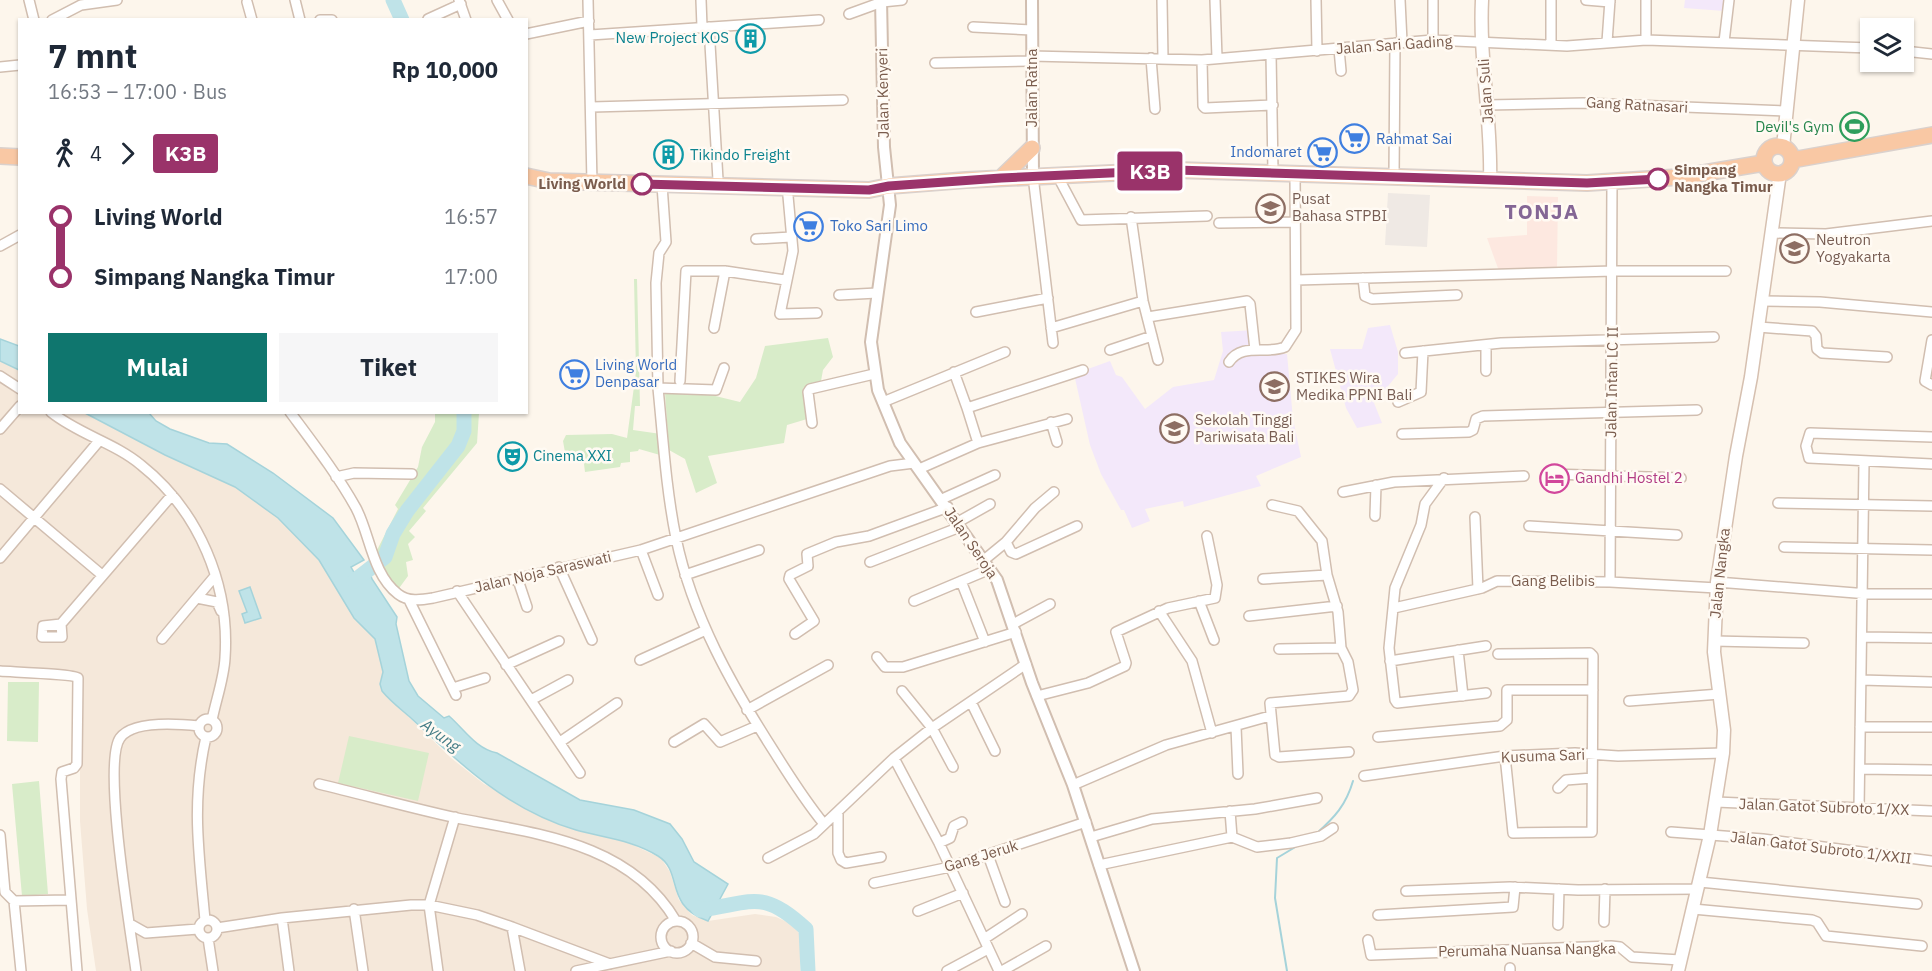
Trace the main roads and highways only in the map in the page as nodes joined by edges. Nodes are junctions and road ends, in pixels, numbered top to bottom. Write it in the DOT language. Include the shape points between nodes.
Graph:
graph roads {
  1 [pos="1482,0"];
  2 [pos="1798,0"];
  3 [pos="1932,135"];
  4 [pos="1783,147"];
  5 [pos="1032,148"];
  6 [pos="0,156"];
  7 [pos="18,157"];
  8 [pos="1792,160"];
  9 [pos="1764,163"];
  10 [pos="1780,173"];
  11 [pos="528,177"];
  12 [pos="1490,177"];
  13 [pos="1001,178"];
  14 [pos="592,179"];
  15 [pos="787,186"];
  16 [pos="1679,965"];
  1 -- 12 [label="main road, Jalan Suli"];
  2 -- 4 [label="main road"];
  3 -- 8 [label="highway"];
  4 -- 8 [label="highway" via="1791,153"];
  4 -- 9 [label="highway" via="1770,149"];
  5 -- 13 [label="highway"];
  6 -- 7 [label="highway"];
  8 -- 10 [label="highway" via="1787,170"];
  9 -- 10 [label="highway" via="1770,172"];
  9 -- 12 [label="highway" via="1711,173 1612,183"];
  10 -- 16 [label="main road, Jalan Nangka" via="1717,585 1714,641 1723,753 1710,835"];
  11 -- 14 [label="highway" via="536,181"];
  12 -- 13 [label="highway" via="1295,173 1273,168 1033,173"];
  13 -- 15 [label="highway" via="869,190"];
  14 -- 15 [label="highway" via="662,185"];
  14 -- 15 [label="highway" via="718,180"];
}
